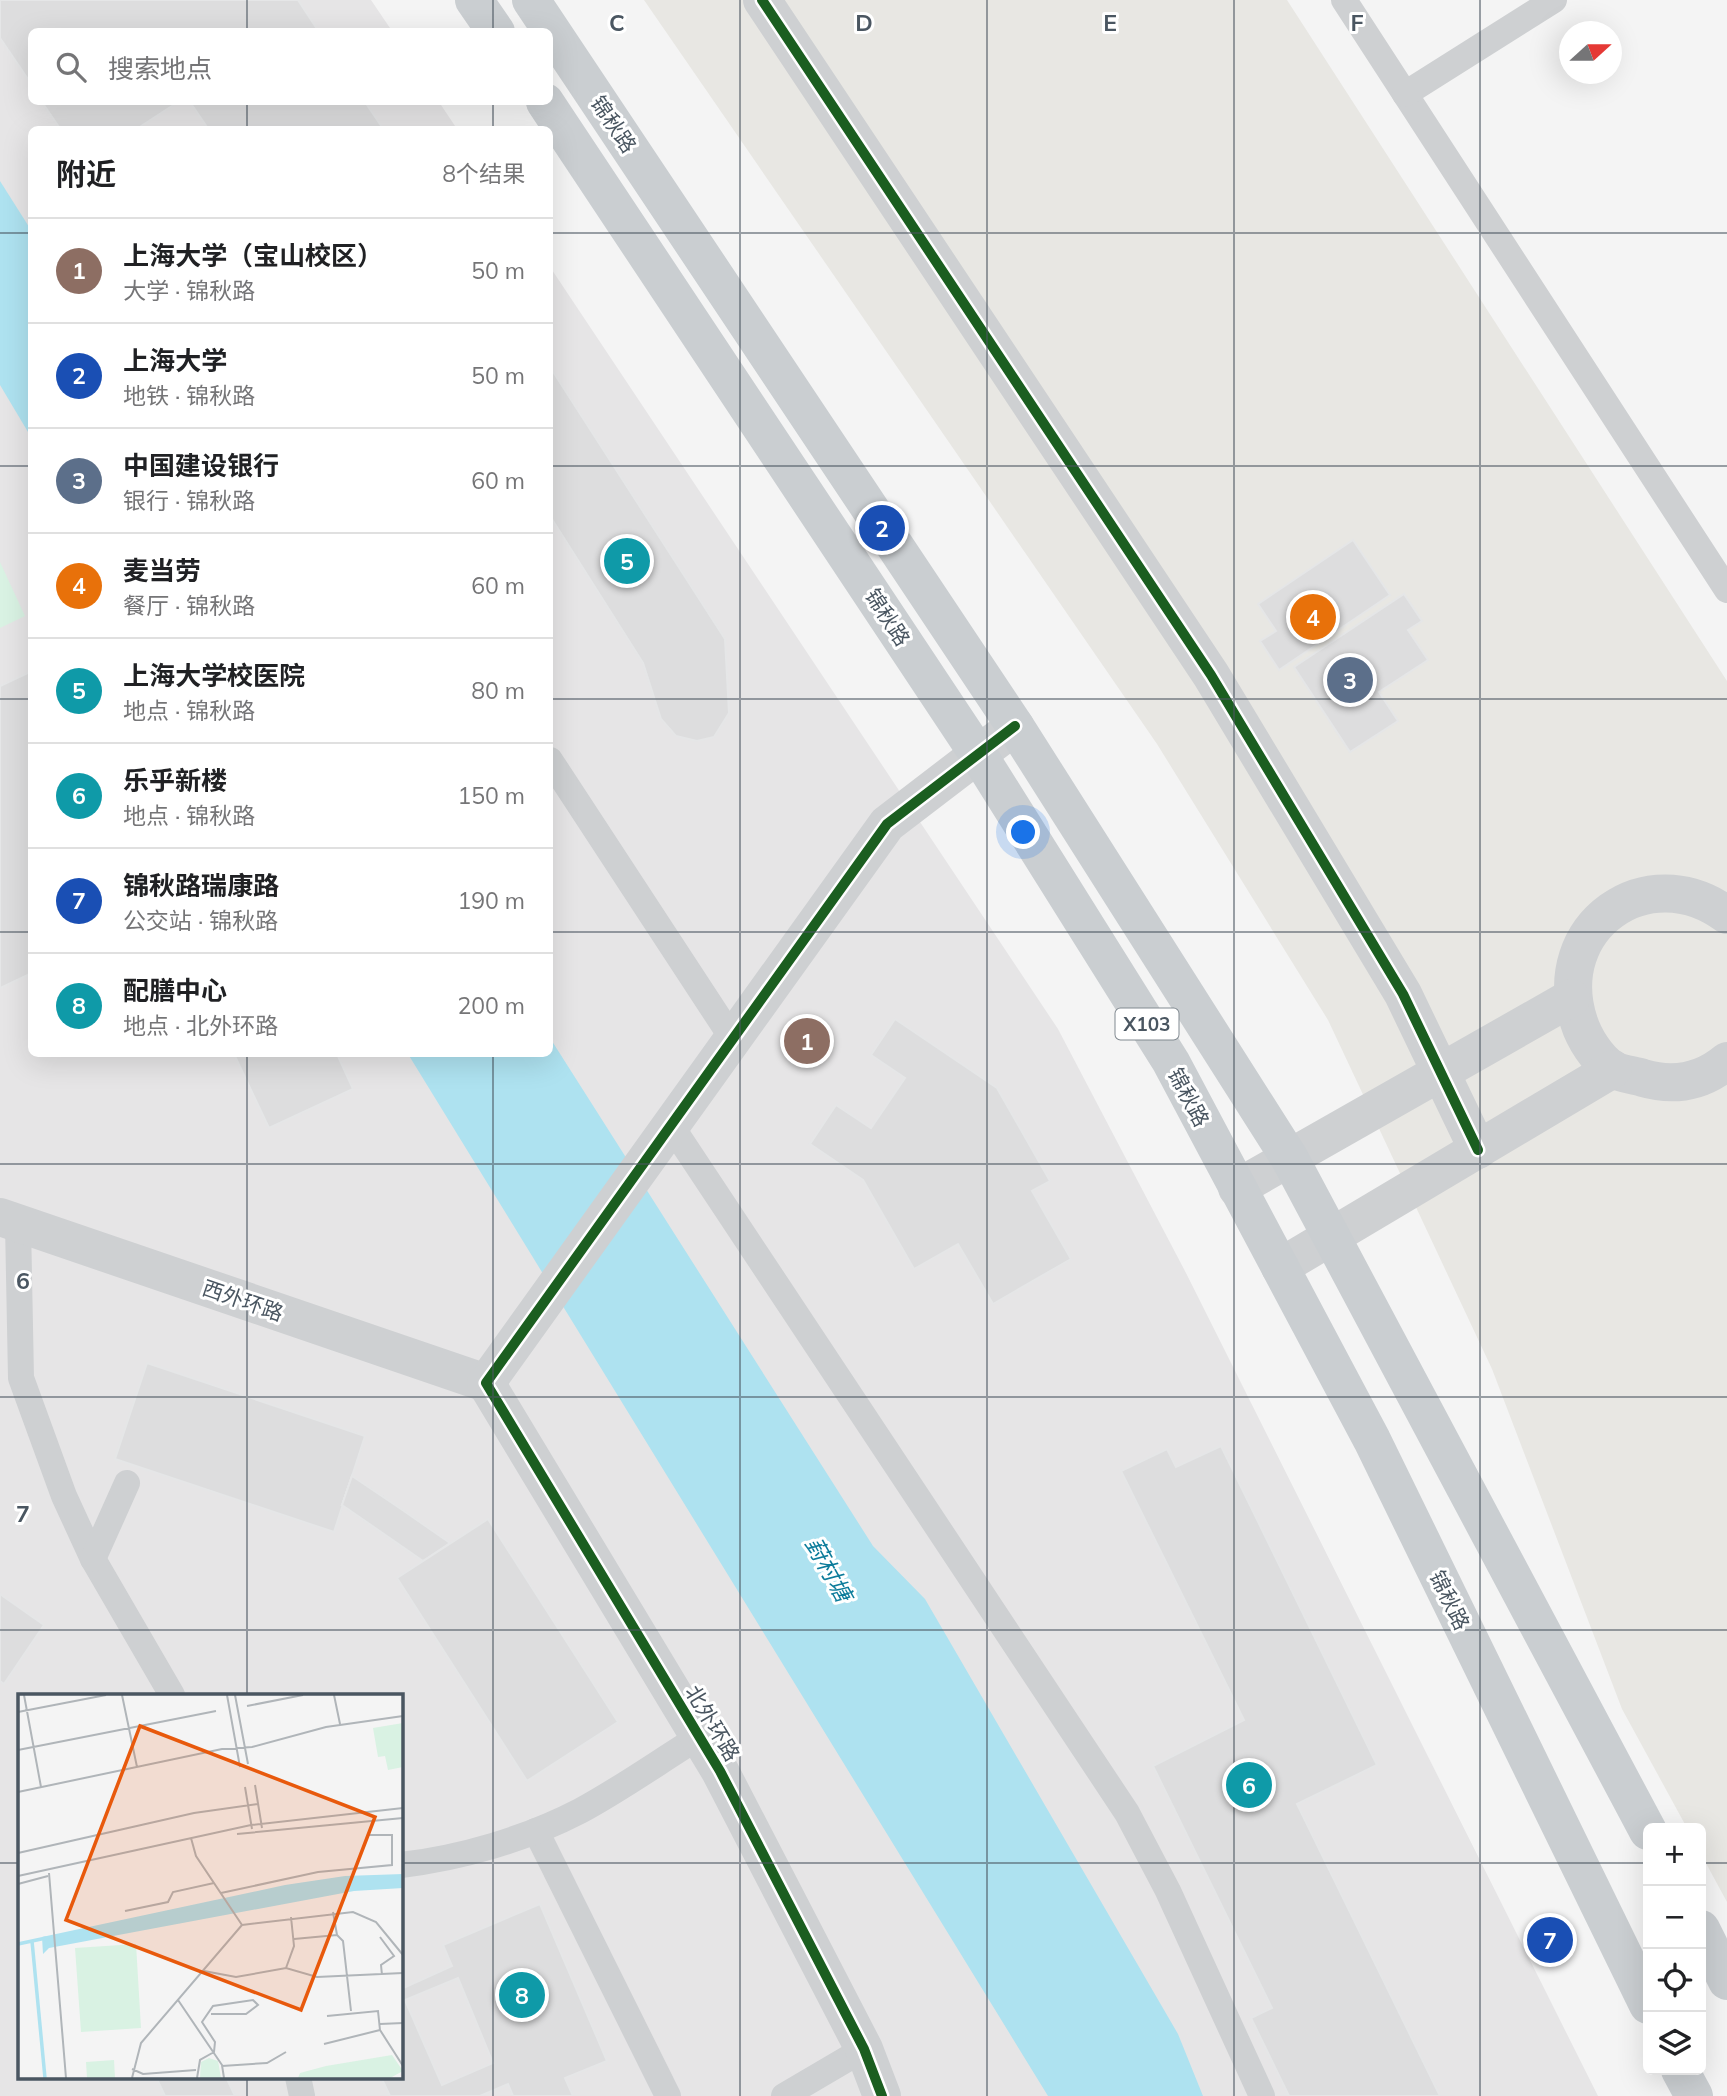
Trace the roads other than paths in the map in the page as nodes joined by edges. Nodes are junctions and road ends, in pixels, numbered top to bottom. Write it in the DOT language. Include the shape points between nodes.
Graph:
graph roads {
  1 [pos="474,0"];
  2 [pos="531,0"];
  3 [pos="762,0"];
  4 [pos="1344,0"];
  5 [pos="1554,0"];
  6 [pos="493,28"];
  7 [pos="550,28"];
  8 [pos="553,33"];
  9 [pos="1405,94"];
  10 [pos="547,105"];
  11 [pos="1727,590"];
  12 [pos="1015,726"];
  13 [pos="978,754"];
  14 [pos="553,765"];
  15 [pos="1721,903"];
  16 [pos="1571,998"];
  17 [pos="734,1041"];
  18 [pos="1727,1061"];
  19 [pos="1613,1069"];
  20 [pos="1441,1072"];
  21 [pos="672,1127"];
  22 [pos="1478,1150"];
  23 [pos="1290,1159"];
  24 [pos="1237,1188"];
  25 [pos="9,1221"];
  26 [pos="1330,1238"];
  27 [pos="1280,1268"];
  28 [pos="486,1383"];
  29 [pos="127,1483"];
  30 [pos="93,1559"];
  31 [pos="171,1694"];
  32 [pos="699,1737"];
  33 [pos="1644,1823"];
  34 [pos="536,1831"];
  35 [pos="402,1865"];
  36 [pos="1706,1939"];
  37 [pos="1727,1981"];
  38 [pos="1643,1995"];
  39 [pos="864,2049"];
  40 [pos="1683,2075"];
  41 [pos="298,2078"];
  42 [pos="302,2096"];
  43 [pos="668,2096"];
  44 [pos="784,2096"];
  45 [pos="882,2096"];
  46 [pos="1262,2096"];
  47 [pos="1693,2096"];
  1 -- 6 [label="main road"];
  2 -- 7 [label="main road, 锦秋路 / X103"];
  3 -- 20 [label="street" via="1211,675 1404,994"];
  4 -- 9 [label="lane"];
  5 -- 9 [label="lane"];
  8 -- 12 [label="main road, 锦秋路 / X103"];
  9 -- 11 [label="lane"];
  10 -- 13 [label="main road, 锦秋路 / X103"];
  12 -- 13 [label="street"];
  12 -- 23 [label="main road, 锦秋路 / X103"];
  13 -- 17 [label="street" via="887,824"];
  13 -- 24 [label="main road, 锦秋路 / X103" via="1171,1062"];
  14 -- 17 [label="lane"];
  15 -- 16 [label="street" via="1678,892 1629,899 1601,917 1575,956"];
  16 -- 19 [label="street" via="1584,1037"];
  16 -- 20 [label="street"];
  17 -- 21 [label="street"];
  18 -- 19 [label="street" via="1686,1082 1664,1084"];
  19 -- 22 [label="street"];
  20 -- 22 [label="street"];
  20 -- 23 [label="street"];
  21 -- 28 [label="street"];
  21 -- 46 [label="lane" via="1127,1814 1168,1891"];
  22 -- 26 [label="street"];
  23 -- 24 [label="street"];
  23 -- 26 [label="main road, 锦秋路 / X103"];
  24 -- 27 [label="main road, 锦秋路 / X103"];
  25 -- 28 [label="street, 西外环路"];
  25 -- 30 [label="lane" via="21,1378 64,1496"];
  26 -- 27 [label="street"];
  26 -- 33 [label="main road, 锦秋路 / X103"];
  27 -- 38 [label="main road, 锦秋路 / X103" via="1371,1440"];
  28 -- 32 [label="street, 北外环路"];
  29 -- 30 [label="lane"];
  30 -- 31 [label="lane"];
  32 -- 34 [label="lane" via="581,1810"];
  32 -- 39 [label="street, 北外环路"];
  34 -- 35 [label="lane" via="428,1862"];
  34 -- 43 [label="lane"];
  36 -- 37 [label="main road"];
  39 -- 44 [label="lane"];
  39 -- 45 [label="street, 北外环路"];
  40 -- 47 [label="main road"];
  41 -- 42 [label="lane"];
}
